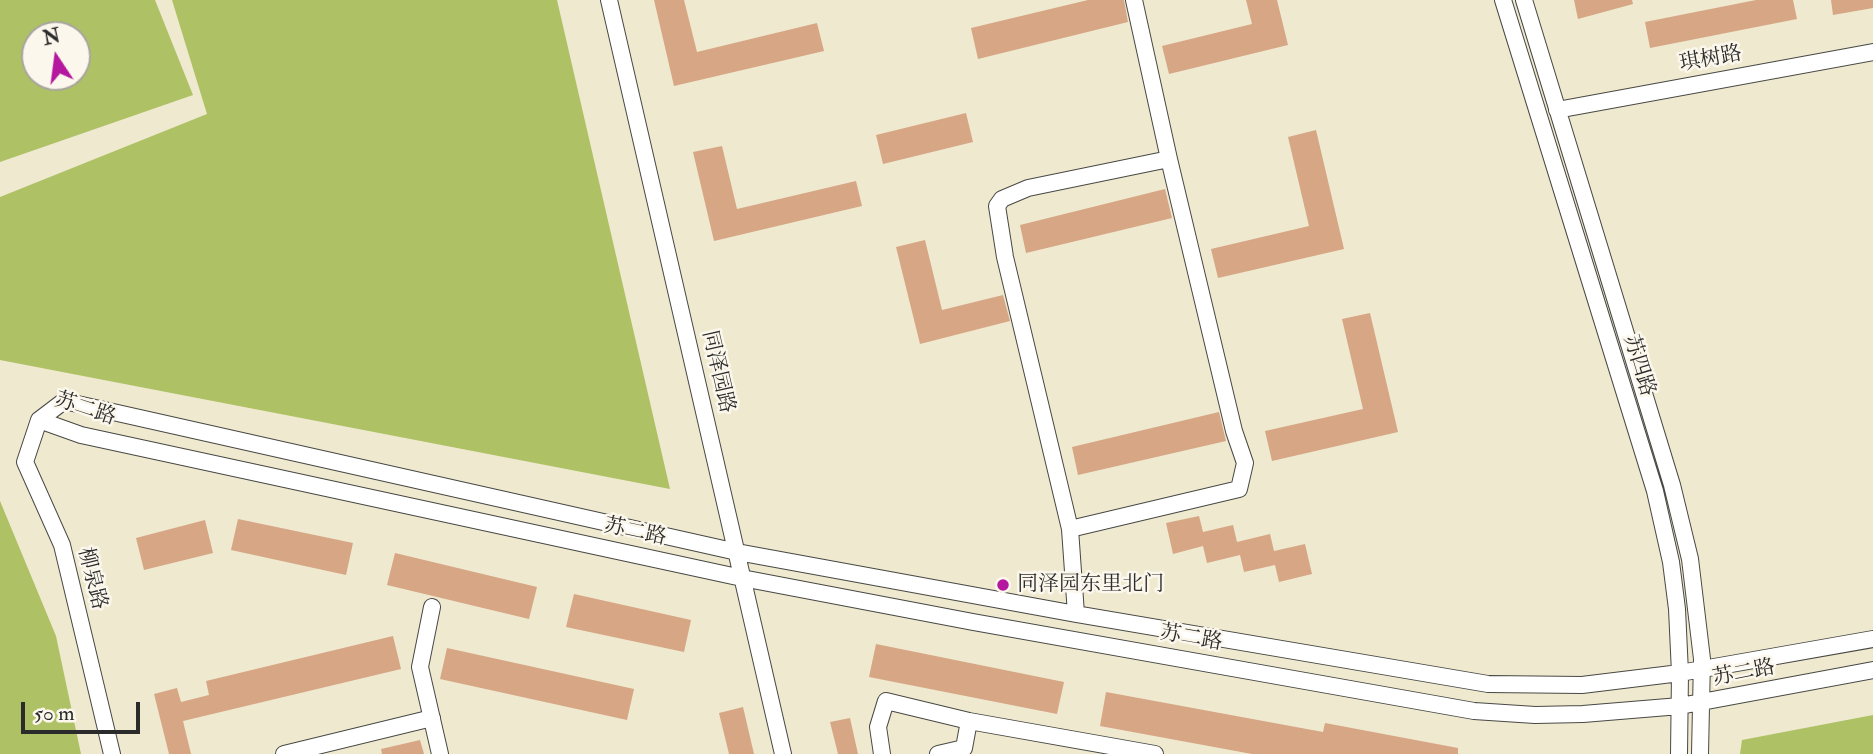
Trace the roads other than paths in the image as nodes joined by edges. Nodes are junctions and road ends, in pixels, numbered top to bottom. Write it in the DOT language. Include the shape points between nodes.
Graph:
graph roads {
  1 [pos="609,0"];
  2 [pos="1134,0"];
  3 [pos="1503,0"];
  4 [pos="1524,0"];
  5 [pos="1873,52"];
  6 [pos="1558,110"];
  7 [pos="1169,159"];
  8 [pos="39,419"];
  9 [pos="1070,529"];
  10 [pos="737,552"];
  11 [pos="742,578"];
  12 [pos="432,607"];
  13 [pos="1076,614"];
  14 [pos="1873,639"];
  15 [pos="1701,669"];
  16 [pos="1873,670"];
  17 [pos="1680,673"];
  18 [pos="1701,704"];
  19 [pos="1680,706"];
  20 [pos="432,718"];
  21 [pos="969,721"];
  22 [pos="112,754"];
  23 [pos="284,754"];
  24 [pos="440,754"];
  25 [pos="783,754"];
  26 [pos="882,754"];
  27 [pos="938,754"];
  28 [pos="1155,754"];
  29 [pos="1679,754"];
  30 [pos="1700,754"];
  1 -- 10 [label="street, 同泽园路"];
  2 -- 7 [label="street"];
  3 -- 17 [label="street, 苏四路" via="1655,491 1671,562"];
  4 -- 6 [label="street, 苏四路"];
  5 -- 6 [label="street, 琪树路"];
  6 -- 15 [label="street, 苏四路" via="1672,485 1692,571"];
  7 -- 9 [label="street" via="1028,188 1002,199 997,206"];
  7 -- 9 [label="street" via="1245,463 1239,489"];
  8 -- 10 [label="street, 苏二路" via="64,401"];
  8 -- 11 [label="street, 苏二路" via="81,435"];
  8 -- 22 [label="street, 柳泉路" via="25,462 62,545"];
  9 -- 13 [label="street"];
  10 -- 11 [label="street, 同泽园路"];
  10 -- 13 [label="street, 苏二路"];
  11 -- 19 [label="street, 苏二路" via="1474,711 1535,715"];
  11 -- 25 [label="street, 同泽园路"];
  12 -- 20 [label="street" via="419,667"];
  13 -- 17 [label="street, 苏二路" via="1488,684 1582,685"];
  14 -- 15 [label="street, 苏二路"];
  15 -- 17 [label="street, 苏二路"];
  15 -- 18 [label="street, 苏四路"];
  16 -- 18 [label="street, 苏二路"];
  17 -- 19 [label="street, 苏四路"];
  18 -- 19 [label="street, 苏二路"];
  18 -- 30 [label="street, 苏四路"];
  19 -- 29 [label="street, 苏四路"];
  20 -- 23 [label="street"];
  20 -- 24 [label="street"];
  21 -- 26 [label="street" via="886,701 878,727"];
  21 -- 27 [label="street" via="964,748"];
  21 -- 28 [label="street"];
}
